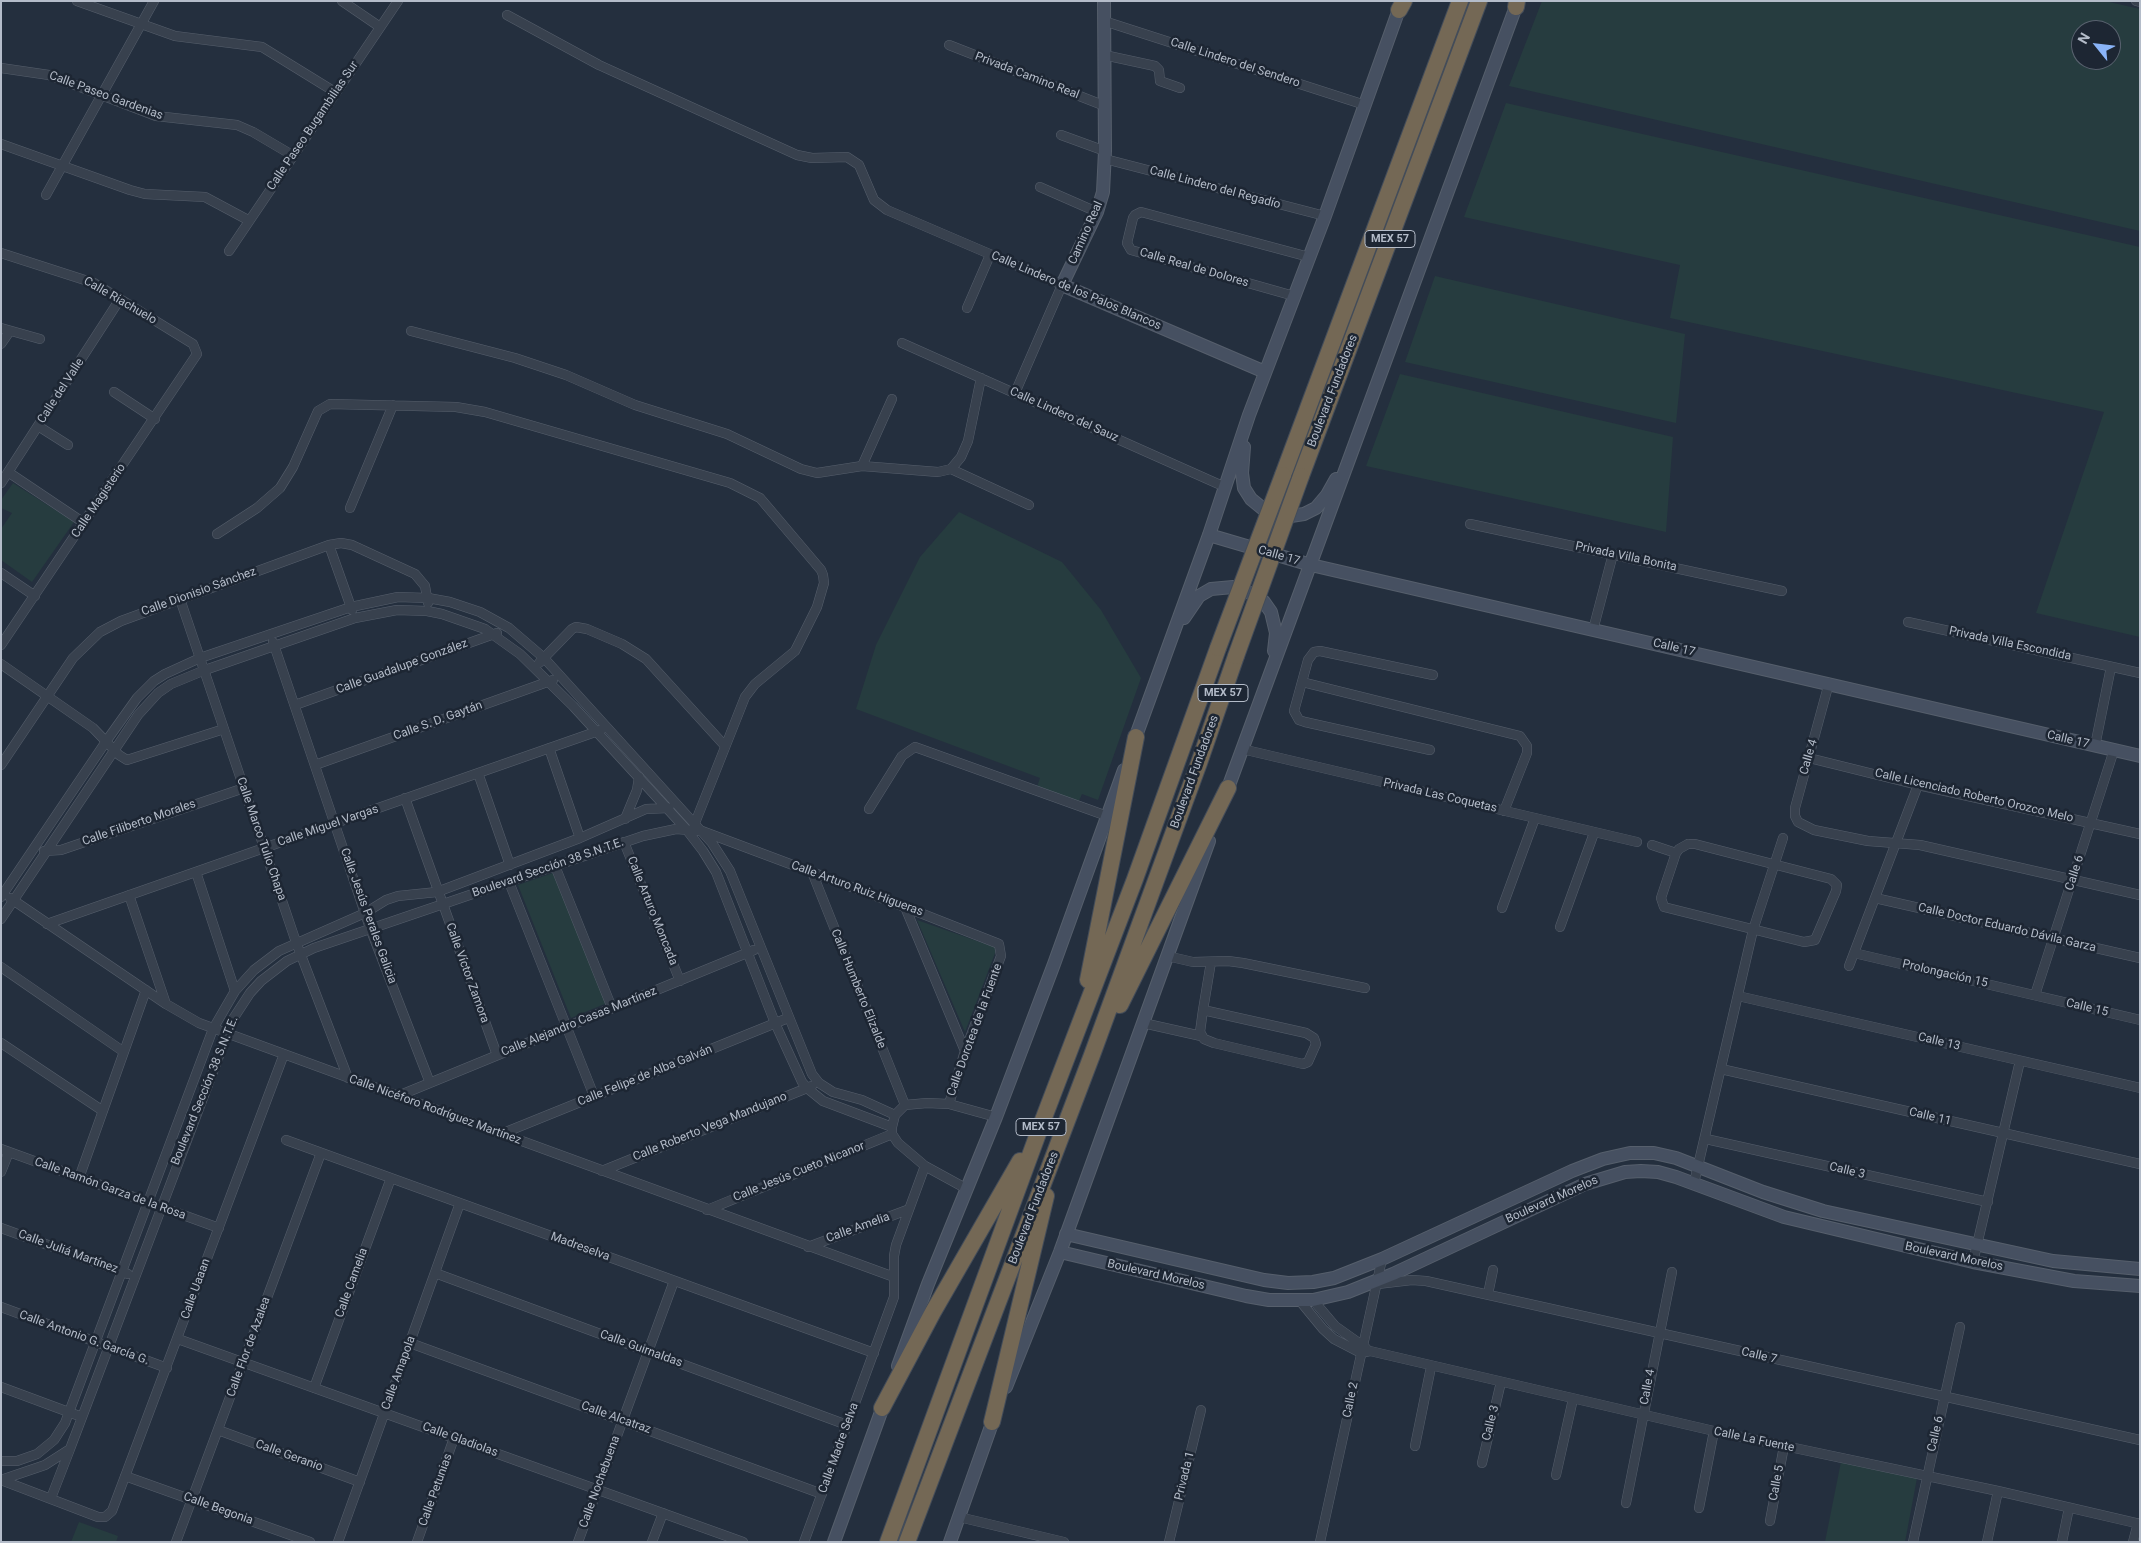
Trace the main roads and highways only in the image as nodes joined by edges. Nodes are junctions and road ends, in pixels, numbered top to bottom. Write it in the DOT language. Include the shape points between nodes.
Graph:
graph roads {
  1 [pos="1104,1"];
  2 [pos="1460,1"];
  3 [pos="1479,1"];
  4 [pos="1517,3"];
  5 [pos="1402,4"];
  6 [pos="1062,285"];
  7 [pos="1265,372"];
  8 [pos="1249,415"];
  9 [pos="1356,440"];
  10 [pos="1208,535"];
  11 [pos="1311,565"];
  12 [pos="1172,638"];
  13 [pos="1267,683"];
  14 [pos="1136,737"];
  15 [pos="2140,756"];
  16 [pos="1229,784"];
  17 [pos="1080,1025"];
  18 [pos="1092,1055"];
  19 [pos="1043,1120"];
  20 [pos="1054,1156"];
  21 [pos="1066,1234"];
  22 [pos="1060,1252"];
  23 [pos="2140,1269"];
  24 [pos="2140,1286"];
  25 [pos="882,1408"];
  26 [pos="992,1422"];
  27 [pos="847,1505"];
  28 [pos="950,1541"];
  29 [pos="834,1542"];
  30 [pos="842,1542"];
  31 [pos="888,1542"];
  32 [pos="907,1542"];
  1 -- 6 [label="main road, Camino Real" via="1103,192 1097,212"];
  2 -- 17 [label="highway, Boulevard Fundadores / MEX 57, bridge"];
  3 -- 18 [label="highway, Boulevard Fundadores / MEX 57, bridge" via="1301,476"];
  4 -- 9 [label="main road"];
  5 -- 7 [label="main road"];
  6 -- 7 [label="main road, Calle Lindero de los Palos Blancos"];
  7 -- 8 [label="main road"];
  8 -- 9 [label="main road" via="1242,458 1244,488 1257,504 1276,513 1291,516 1316,508 1327,495"];
  8 -- 10 [label="main road"];
  9 -- 11 [label="main road"];
  10 -- 11 [label="main road, Calle 17"];
  10 -- 12 [label="main road"];
  11 -- 13 [label="main road"];
  11 -- 15 [label="main road, Calle 17"];
  12 -- 13 [label="main road" via="1199,596 1220,587 1233,587 1250,593 1264,602 1275,621 1276,633"];
  12 -- 14 [label="main road"];
  13 -- 16 [label="main road"];
  14 -- 17 [label="highway"];
  14 -- 25 [label="main road" via="1054,964"];
  16 -- 18 [label="highway"];
  16 -- 21 [label="main road"];
  17 -- 19 [label="highway, Boulevard Fundadores / MEX 57"];
  18 -- 20 [label="highway, Boulevard Fundadores / MEX 57"];
  19 -- 25 [label="highway"];
  19 -- 31 [label="highway, Boulevard Fundadores / MEX 57"];
  20 -- 26 [label="highway" via="1041,1223"];
  20 -- 32 [label="highway, Boulevard Fundadores / MEX 57"];
  21 -- 22 [label="main road"];
  21 -- 23 [label="main road, Boulevard Morelos" via="1264,1280 1313,1282 1334,1278 1382,1259 1603,1159 1630,1153 1654,1153 1807,1206 2053,1261"];
  22 -- 24 [label="main road, Boulevard Morelos" via="1246,1296 1313,1300 1378,1282 1585,1184 1625,1172 1658,1172 1784,1217 1974,1262 2074,1281"];
  22 -- 26 [label="main road"];
  25 -- 27 [label="main road"];
  26 -- 28 [label="main road"];
  27 -- 29 [label="main road"];
  27 -- 30 [label="main road"];
}
